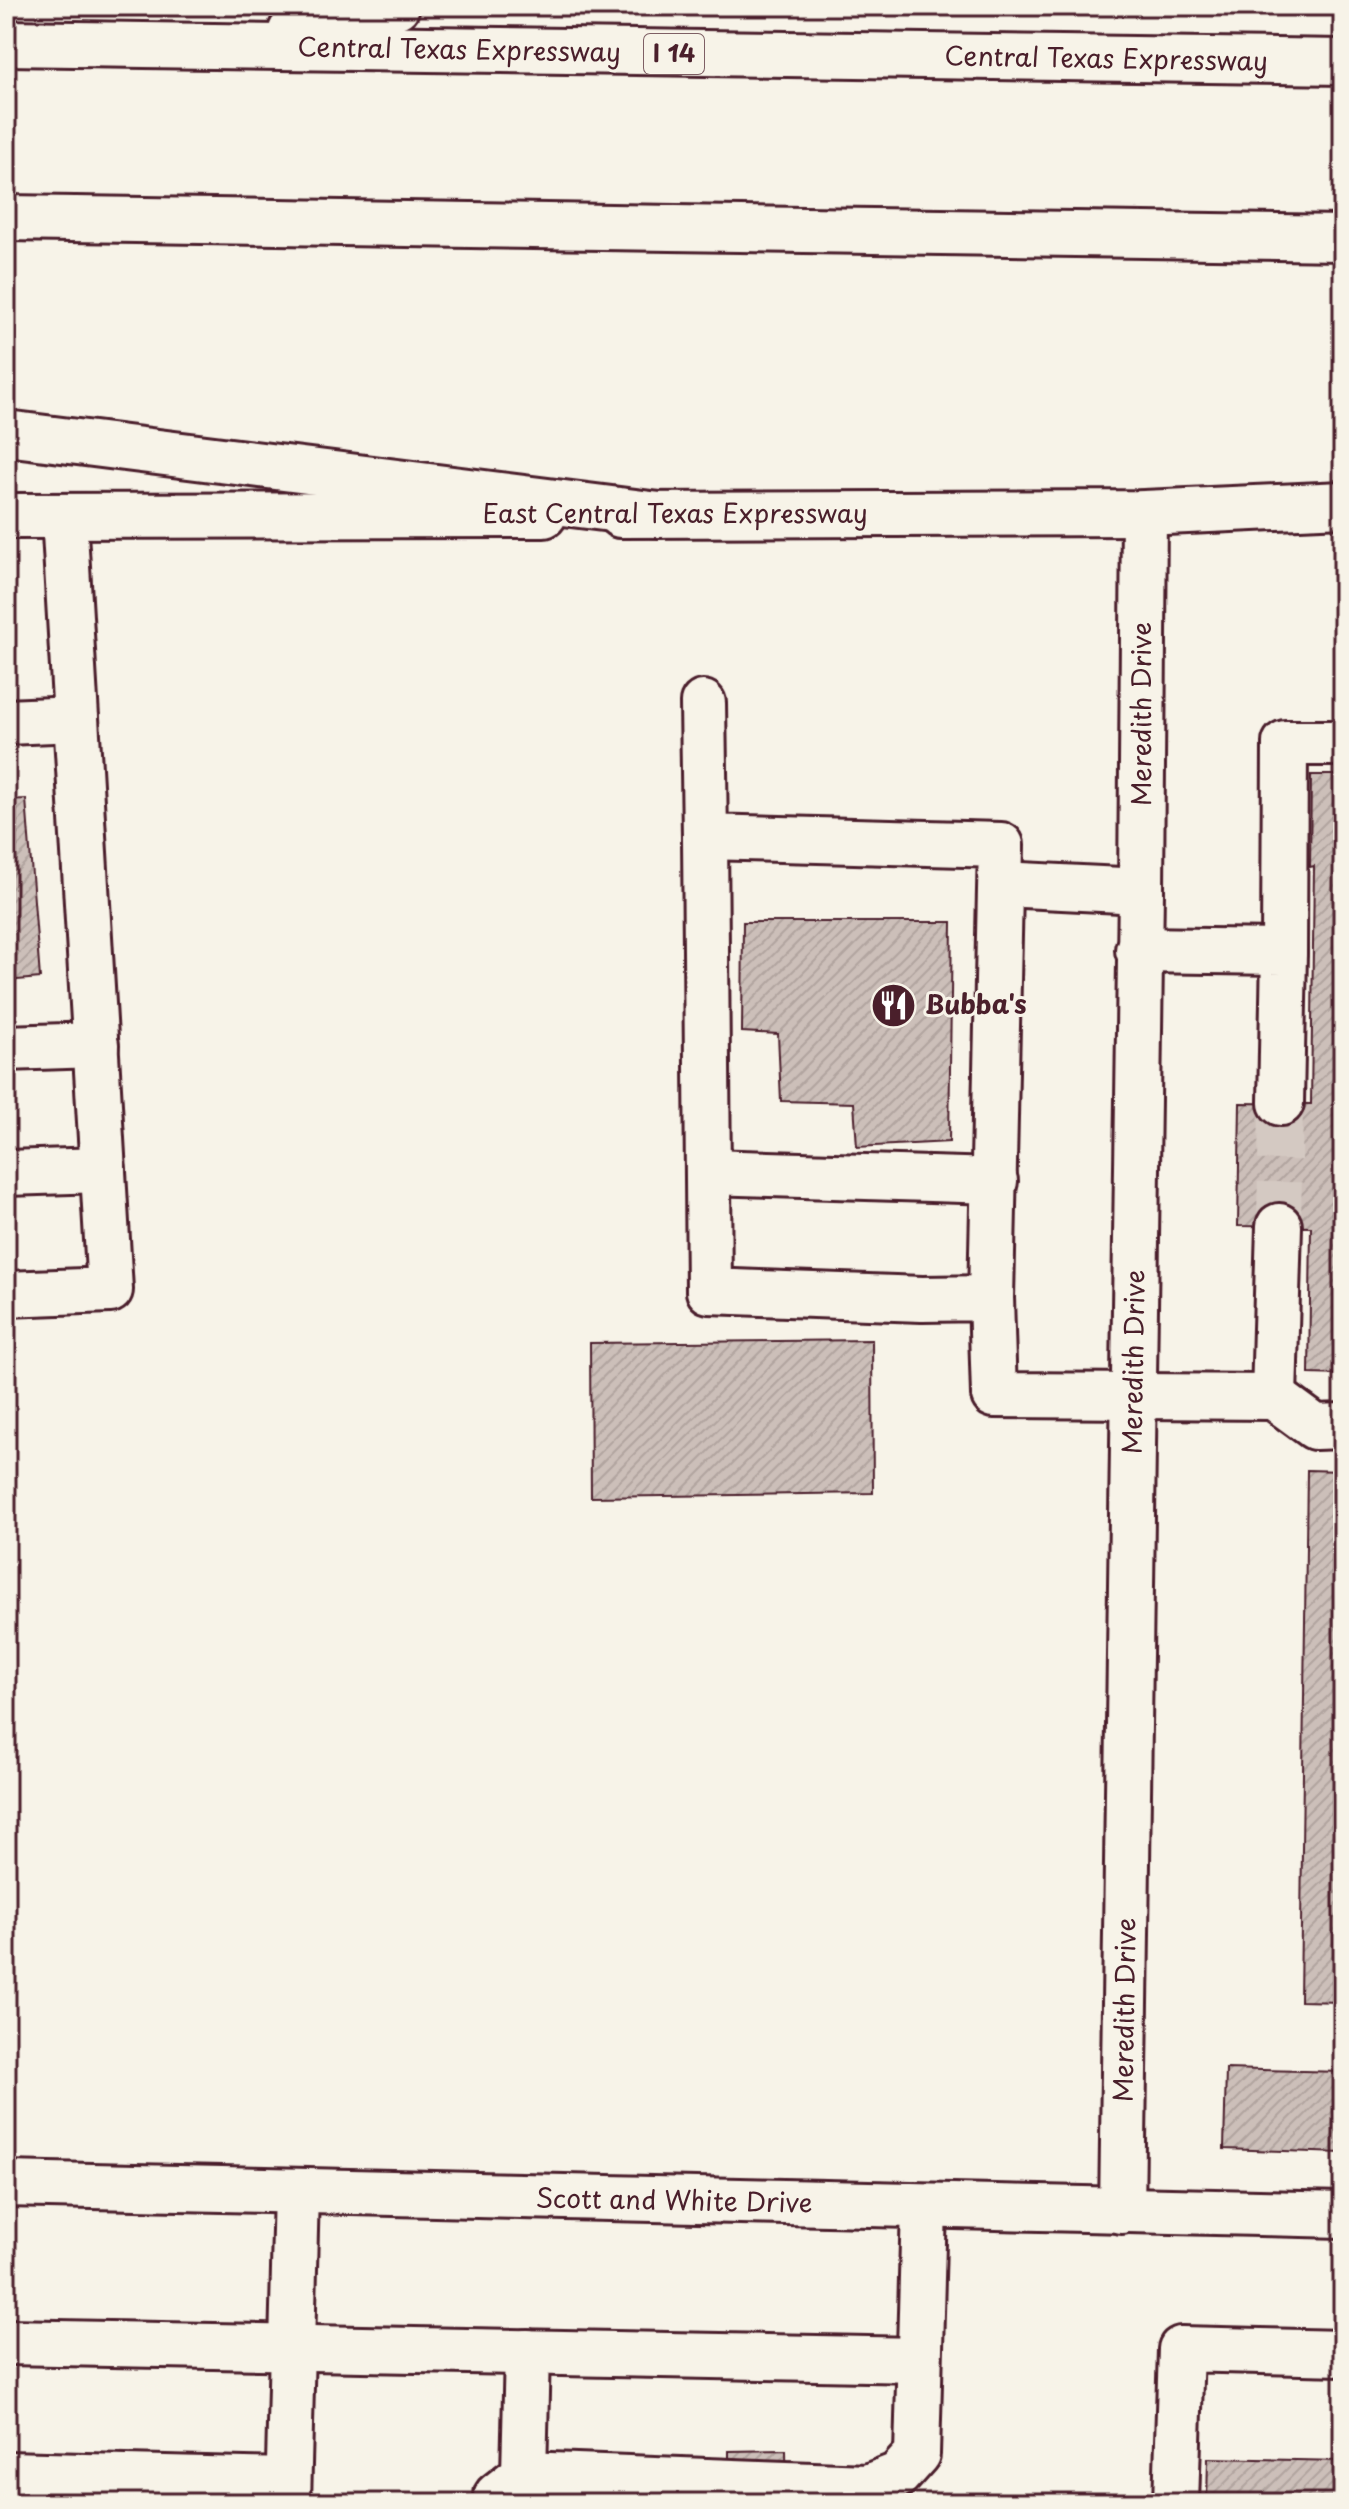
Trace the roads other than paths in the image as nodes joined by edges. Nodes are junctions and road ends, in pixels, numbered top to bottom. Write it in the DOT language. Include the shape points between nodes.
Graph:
graph roads {
  1 [pos="397,6"];
  2 [pos="6,43"];
  3 [pos="230,46"];
  4 [pos="1343,62"];
  5 [pos="6,218"];
  6 [pos="1343,238"];
  7 [pos="6,433"];
  8 [pos="1343,504"];
  9 [pos="1144,513"];
  10 [pos="659,515"];
  11 [pos="6,516"];
  12 [pos="64,516"];
  13 [pos="703,703"];
  14 [pos="76,719"];
  15 [pos="6,722"];
  16 [pos="1343,743"];
  17 [pos="705,837"];
  18 [pos="1002,884"];
  19 [pos="1141,891"];
  20 [pos="1138,950"];
  21 [pos="1284,952"];
  22 [pos="96,1045"];
  23 [pos="6,1048"];
  24 [pos="1281,1103"];
  25 [pos="103,1170"];
  26 [pos="708,1172"];
  27 [pos="6,1173"];
  28 [pos="995,1181"];
  29 [pos="1279,1226"];
  30 [pos="6,1294"];
  31 [pos="991,1298"];
  32 [pos="1134,1397"];
  33 [pos="1274,1397"];
  34 [pos="1343,1426"];
  35 [pos="6,2184"];
  36 [pos="296,2191"];
  37 [pos="924,2207"];
  38 [pos="1122,2211"];
  39 [pos="1343,2215"];
  40 [pos="6,2342"];
  41 [pos="292,2348"];
  42 [pos="527,2352"];
  43 [pos="1343,2353"];
  44 [pos="919,2360"];
  45 [pos="6,2474"];
  46 [pos="510,2489"];
  47 [pos="288,2492"];
  48 [pos="1176,2503"];
  1 -- 3 [label="main road"];
  2 -- 3 [label="main road, Central Texas Expressway / I 14"];
  3 -- 4 [label="main road, Central Texas Expressway / I 14"];
  5 -- 6 [label="main road"];
  7 -- 10 [label="main road"];
  8 -- 9 [label="main road, East Central Texas Expressway"];
  9 -- 10 [label="main road, East Central Texas Expressway"];
  9 -- 19 [label="main road, Meredith Drive"];
  10 -- 12 [label="main road, East Central Texas Expressway"];
  11 -- 12 [label="main road, East Central Texas Expressway"];
  12 -- 14 [label="main road"];
  13 -- 17 [label="main road"];
  14 -- 15 [label="main road"];
  14 -- 22 [label="main road"];
  16 -- 21 [label="main road" via="1285,743"];
  17 -- 18 [label="main road" via="1001,845"];
  17 -- 26 [label="main road"];
  18 -- 19 [label="main road"];
  18 -- 28 [label="main road"];
  19 -- 20 [label="main road, Meredith Drive"];
  20 -- 21 [label="main road"];
  20 -- 32 [label="main road, Meredith Drive"];
  21 -- 24 [label="main road"];
  22 -- 23 [label="main road"];
  22 -- 25 [label="main road"];
  25 -- 27 [label="main road"];
  25 -- 30 [label="main road" via="110,1290"];
  26 -- 28 [label="main road"];
  26 -- 31 [label="main road" via="709,1291"];
  28 -- 31 [label="main road"];
  29 -- 33 [label="main road"];
  31 -- 32 [label="main road" via="994,1395"];
  32 -- 33 [label="main road"];
  32 -- 38 [label="main road, Meredith Drive"];
  33 -- 34 [label="main road" via="1315,1427"];
  35 -- 36 [label="main road, Scott and White Drive"];
  36 -- 37 [label="main road, Scott and White Drive"];
  36 -- 41 [label="main road"];
  37 -- 38 [label="main road, Scott and White Drive"];
  37 -- 44 [label="main road"];
  38 -- 39 [label="main road, Scott and White Drive"];
  40 -- 41 [label="main road"];
  41 -- 42 [label="main road"];
  41 -- 47 [label="main road"];
  42 -- 44 [label="main road"];
  42 -- 46 [label="main road"];
  43 -- 48 [label="main road" via="1181,2349"];
  44 -- 46 [label="main road" via="917,2454 898,2475 867,2487"];
  45 -- 47 [label="main road"];
}
